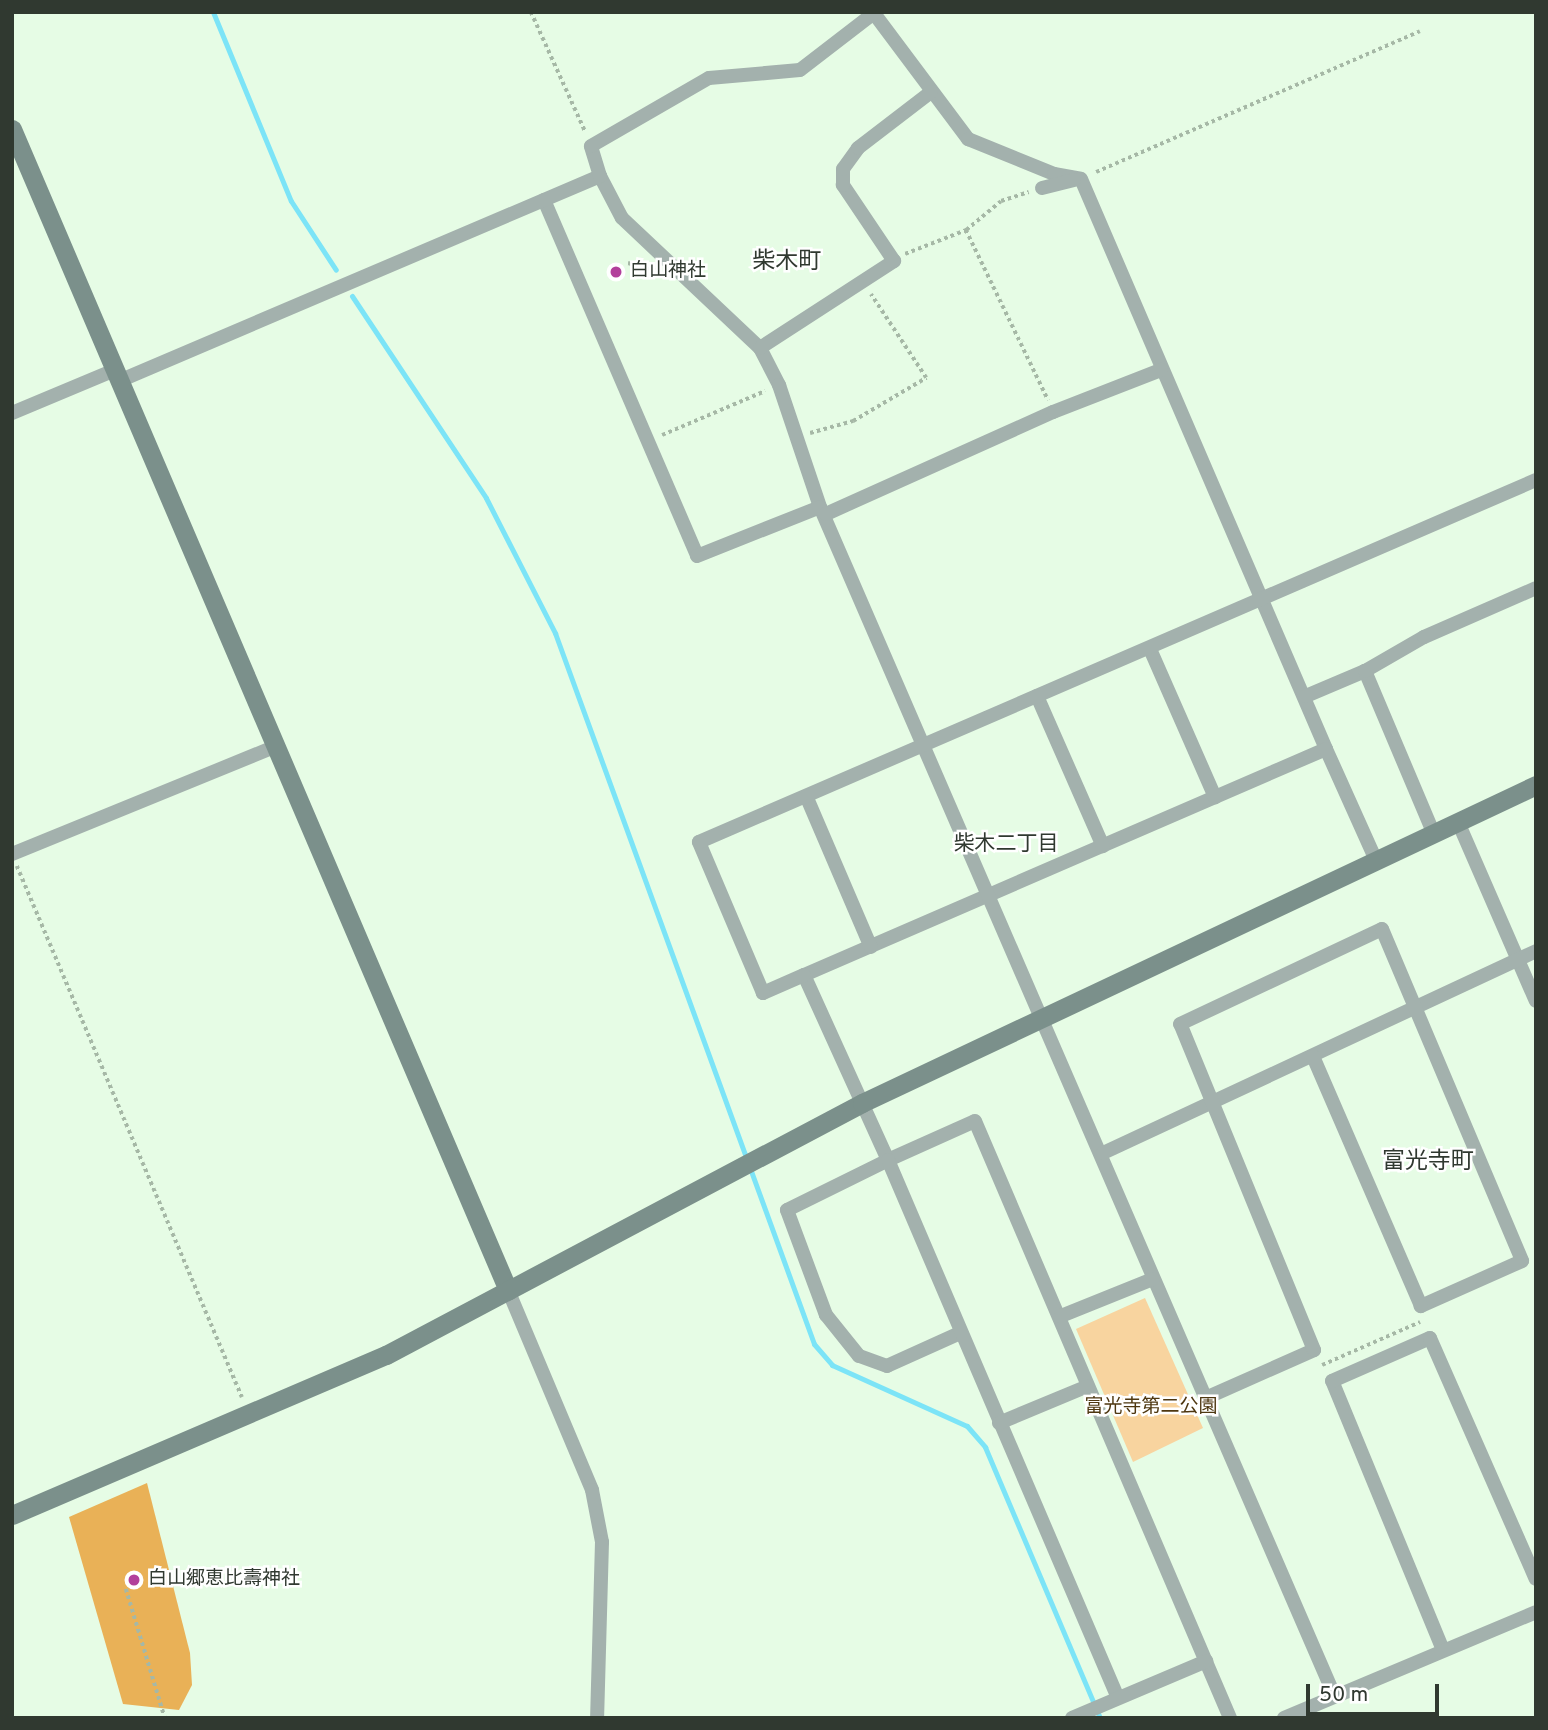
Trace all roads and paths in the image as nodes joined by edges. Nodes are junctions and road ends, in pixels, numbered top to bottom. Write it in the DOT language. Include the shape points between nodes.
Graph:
graph roads {
  1 [pos="530,12"];
  2 [pos="874,13"];
  3 [pos="1420,32"];
  4 [pos="931,92"];
  5 [pos="12,129"];
  6 [pos="591,146"];
  7 [pos="600,176"];
  8 [pos="1081,179"];
  9 [pos="1042,188"];
  10 [pos="544,200"];
  11 [pos="966,230"];
  12 [pos="894,261"];
  13 [pos="866,279"];
  14 [pos="760,348"];
  15 [pos="1161,370"];
  16 [pos="117,375"];
  17 [pos="779,385"];
  18 [pos="1053,412"];
  19 [pos="12,413"];
  20 [pos="795,437"];
  21 [pos="648,441"];
  22 [pos="1536,480"];
  23 [pos="823,510"];
  24 [pos="1536,588"];
  25 [pos="1260,597"];
  26 [pos="1150,649"];
  27 [pos="1364,671"];
  28 [pos="1037,696"];
  29 [pos="1306,696"];
  30 [pos="922,744"];
  31 [pos="274,747"];
  32 [pos="1326,749"];
  33 [pos="1536,785"];
  34 [pos="1215,797"];
  35 [pos="807,798"];
  36 [pos="1458,822"];
  37 [pos="1433,832"];
  38 [pos="1103,846"];
  39 [pos="12,854"];
  40 [pos="1376,860"];
  41 [pos="989,897"];
  42 [pos="871,947"];
  43 [pos="1536,951"];
  44 [pos="1518,959"];
  45 [pos="804,975"];
  46 [pos="1536,1001"];
  47 [pos="1416,1009"];
  48 [pos="1041,1017"];
  49 [pos="1313,1056"];
  50 [pos="862,1102"];
  51 [pos="1211,1103"];
  52 [pos="1103,1153"];
  53 [pos="888,1160"];
  54 [pos="1153,1279"];
  55 [pos="508,1290"];
  56 [pos="1061,1316"];
  57 [pos="1424,1320"];
  58 [pos="960,1333"];
  59 [pos="1313,1369"];
  60 [pos="1088,1386"];
  61 [pos="1208,1397"];
  62 [pos="249,1414"];
  63 [pos="999,1423"];
  64 [pos="12,1515"];
  65 [pos="1536,1579"];
  66 [pos="126,1589"];
  67 [pos="1536,1612"];
  68 [pos="1443,1650"];
  69 [pos="1206,1661"];
  70 [pos="1334,1695"];
  71 [pos="1114,1700"];
  72 [pos="1079,1715"];
  73 [pos="165,1718"];
  74 [pos="597,1718"];
  75 [pos="1230,1718"];
  76 [pos="1284,1718"];
  1 -- 6 [label="path"];
  2 -- 4 [label="street"];
  2 -- 6 [label="street" via="800,71 709,78"];
  3 -- 8 [label="path"];
  4 -- 8 [label="street" via="968,139 1054,174"];
  4 -- 12 [label="street" via="858,148 843,169 843,185"];
  5 -- 16 [label="street"];
  6 -- 7 [label="street"];
  7 -- 10 [label="street"];
  7 -- 14 [label="street" via="622,218"];
  8 -- 9 [label="street"];
  8 -- 15 [label="street"];
  9 -- 11 [label="path" via="1001,201"];
  10 -- 16 [label="street"];
  10 -- 21 [label="street"];
  11 -- 12 [label="path" via="923,244"];
  11 -- 18 [label="path"];
  12 -- 13 [label="street"];
  13 -- 14 [label="street"];
  13 -- 20 [label="path" via="875,308 926,379 853,421"];
  14 -- 17 [label="street"];
  15 -- 18 [label="street"];
  15 -- 25 [label="street"];
  16 -- 19 [label="street"];
  16 -- 31 [label="street"];
  17 -- 20 [label="street"];
  17 -- 21 [label="path"];
  18 -- 23 [label="street"];
  20 -- 23 [label="street"];
  21 -- 23 [label="street" via="697,556"];
  22 -- 25 [label="street"];
  23 -- 30 [label="street"];
  24 -- 27 [label="street" via="1424,637 1398,657"];
  25 -- 26 [label="street"];
  25 -- 29 [label="street"];
  26 -- 28 [label="street"];
  26 -- 34 [label="street"];
  27 -- 29 [label="street"];
  27 -- 37 [label="street"];
  28 -- 30 [label="street"];
  28 -- 38 [label="street"];
  29 -- 32 [label="street"];
  30 -- 35 [label="street"];
  30 -- 41 [label="street"];
  31 -- 39 [label="street"];
  31 -- 55 [label="street"];
  32 -- 34 [label="street"];
  32 -- 40 [label="street"];
  33 -- 36 [label="street"];
  34 -- 38 [label="street"];
  35 -- 42 [label="street"];
  35 -- 45 [label="street" via="699,842 763,993"];
  36 -- 37 [label="street"];
  36 -- 44 [label="street"];
  37 -- 40 [label="street"];
  38 -- 41 [label="street"];
  39 -- 62 [label="path"];
  40 -- 48 [label="street"];
  41 -- 42 [label="street"];
  41 -- 48 [label="street"];
  42 -- 45 [label="street"];
  43 -- 44 [label="street"];
  44 -- 46 [label="street"];
  44 -- 47 [label="street"];
  45 -- 50 [label="street"];
  47 -- 49 [label="street"];
  47 -- 49 [label="street" via="1522,1261 1420,1306"];
  47 -- 51 [label="street" via="1382,929 1180,1024"];
  48 -- 50 [label="street"];
  48 -- 52 [label="street"];
  49 -- 51 [label="street"];
  50 -- 53 [label="street"];
  50 -- 55 [label="street"];
  51 -- 52 [label="street"];
  51 -- 61 [label="street" via="1314,1350"];
  52 -- 54 [label="street"];
  53 -- 56 [label="street" via="975,1121"];
  53 -- 58 [label="street"];
  53 -- 58 [label="street" via="787,1210 826,1315 859,1356 887,1366"];
  54 -- 56 [label="street"];
  54 -- 61 [label="street"];
  55 -- 62 [label="street" via="386,1355"];
  55 -- 74 [label="street" via="592,1490 602,1542"];
  56 -- 60 [label="street"];
  57 -- 59 [label="path"];
  58 -- 63 [label="street"];
  60 -- 63 [label="street"];
  60 -- 69 [label="street"];
  61 -- 70 [label="street"];
  62 -- 64 [label="street"];
  63 -- 71 [label="street"];
  65 -- 68 [label="street" via="1430,1338 1332,1381"];
  66 -- 73 [label="path"];
  67 -- 68 [label="street"];
  68 -- 70 [label="street"];
  69 -- 71 [label="street"];
  69 -- 75 [label="street"];
  70 -- 76 [label="street"];
  71 -- 72 [label="street"];
}
